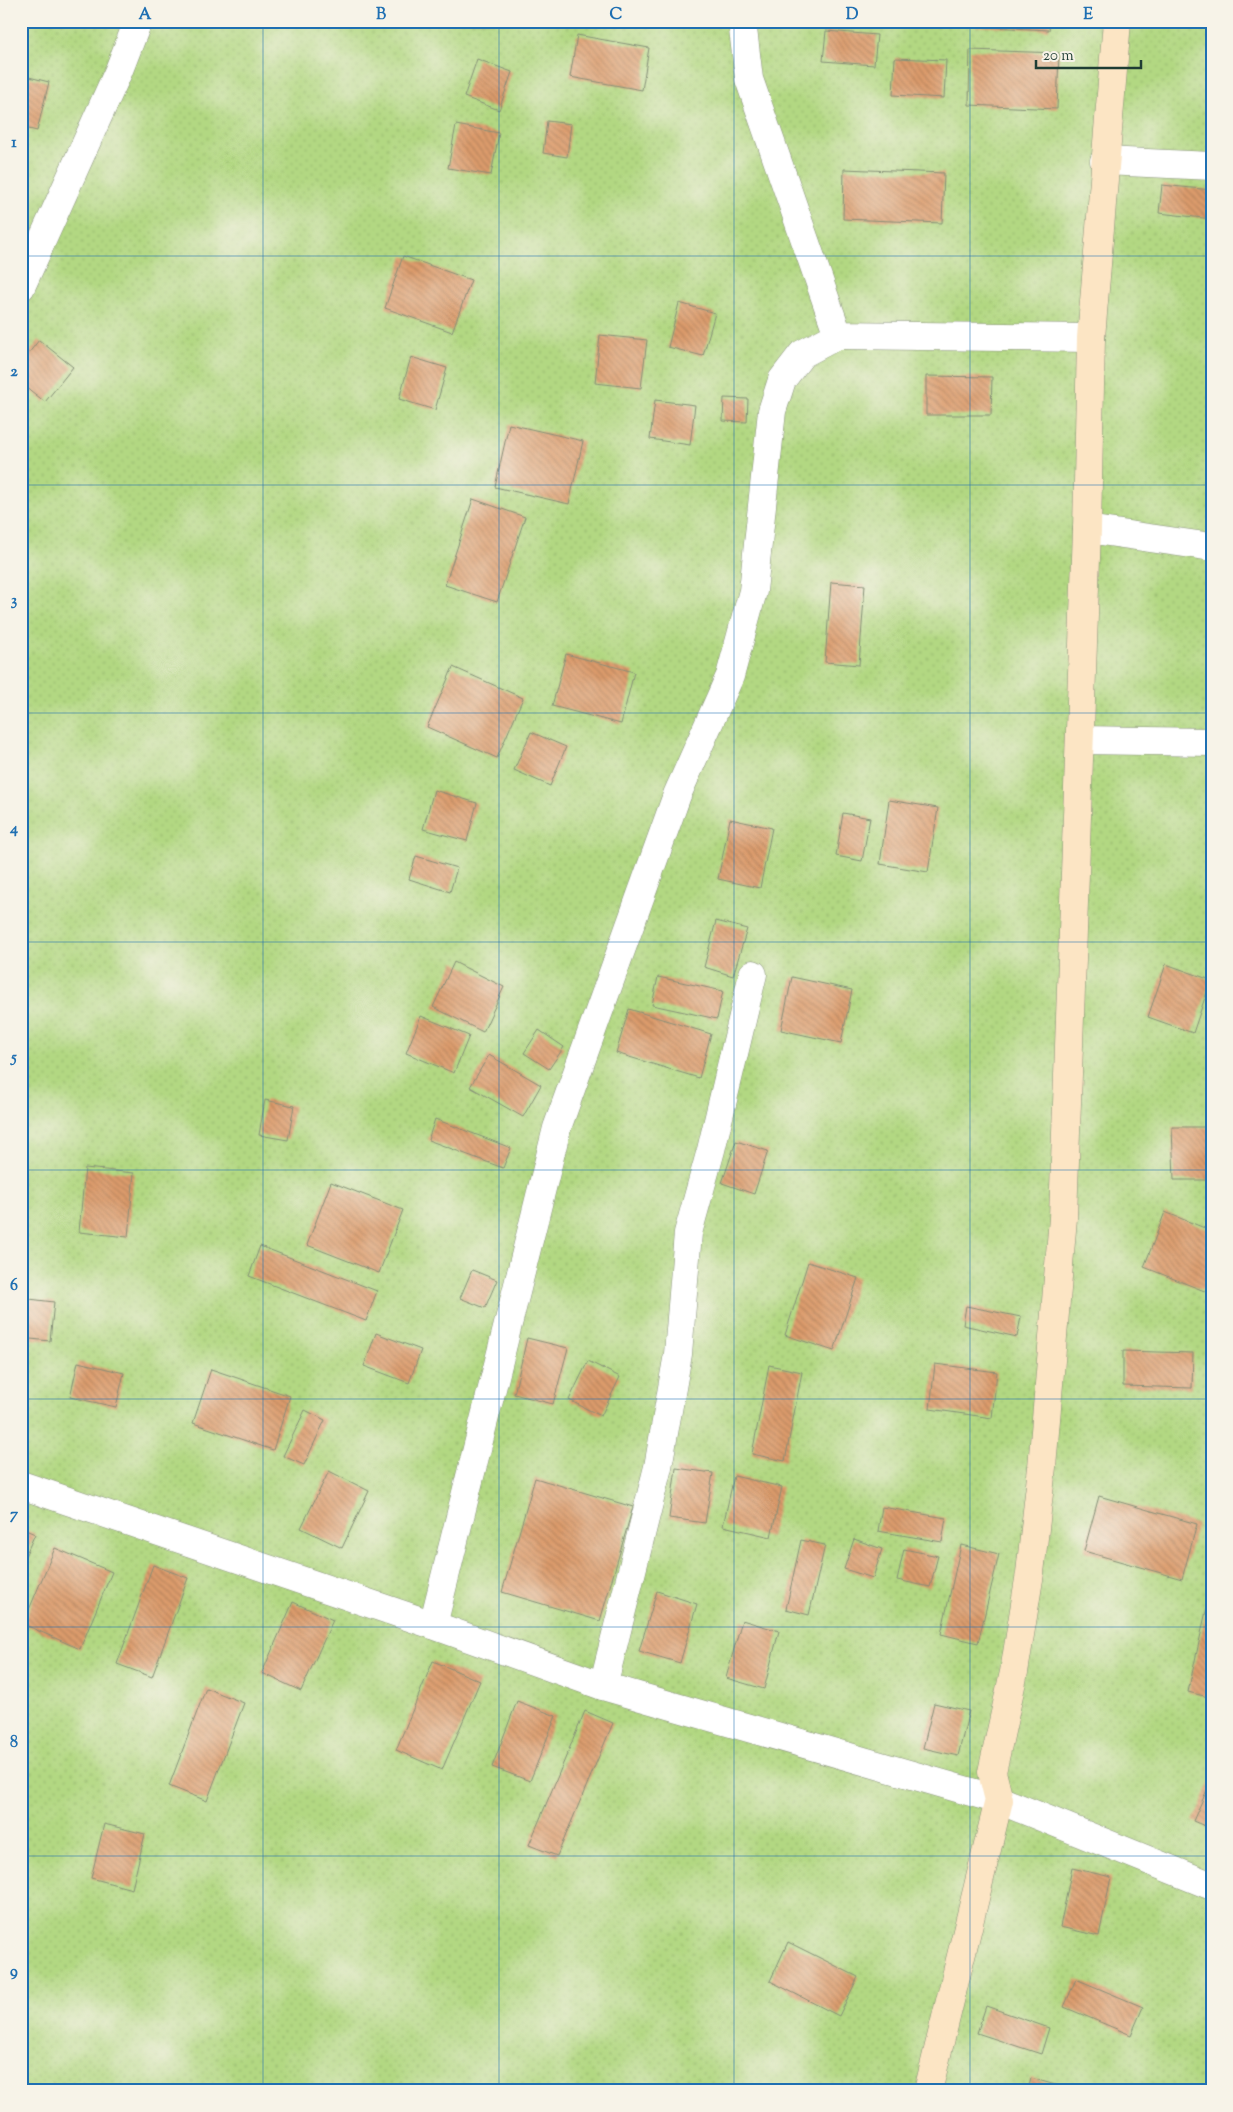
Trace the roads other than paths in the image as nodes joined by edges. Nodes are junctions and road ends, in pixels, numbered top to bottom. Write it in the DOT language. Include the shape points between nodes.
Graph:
graph roads {
  1 [pos="138,21"];
  2 [pos="742,21"];
  3 [pos="1116,21"];
  4 [pos="1104,161"];
  5 [pos="1212,166"];
  6 [pos="21,287"];
  7 [pos="838,335"];
  8 [pos="1091,338"];
  9 [pos="1087,529"];
  10 [pos="1212,548"];
  11 [pos="1080,740"];
  12 [pos="1212,742"];
  13 [pos="753,974"];
  14 [pos="21,1485"];
  15 [pos="433,1625"];
  16 [pos="603,1686"];
  17 [pos="999,1800"];
  18 [pos="1212,1886"];
  19 [pos="928,2091"];
  1 -- 6 [label="street"];
  2 -- 7 [label="street" via="749,79"];
  3 -- 4 [label="main road"];
  4 -- 5 [label="street"];
  4 -- 8 [label="main road"];
  7 -- 8 [label="street"];
  7 -- 15 [label="street" via="802,354 782,380 772,411 753,590 730,676 677,795 557,1128"];
  8 -- 9 [label="main road"];
  9 -- 10 [label="street"];
  9 -- 11 [label="main road"];
  11 -- 12 [label="street"];
  11 -- 17 [label="main road" via="1063,1218 1030,1573 1014,1672 992,1772"];
  13 -- 16 [label="street" via="688,1233 678,1354 658,1467"];
  14 -- 15 [label="street"];
  15 -- 16 [label="street"];
  16 -- 17 [label="street"];
  17 -- 18 [label="street"];
  17 -- 19 [label="main road"];
}
